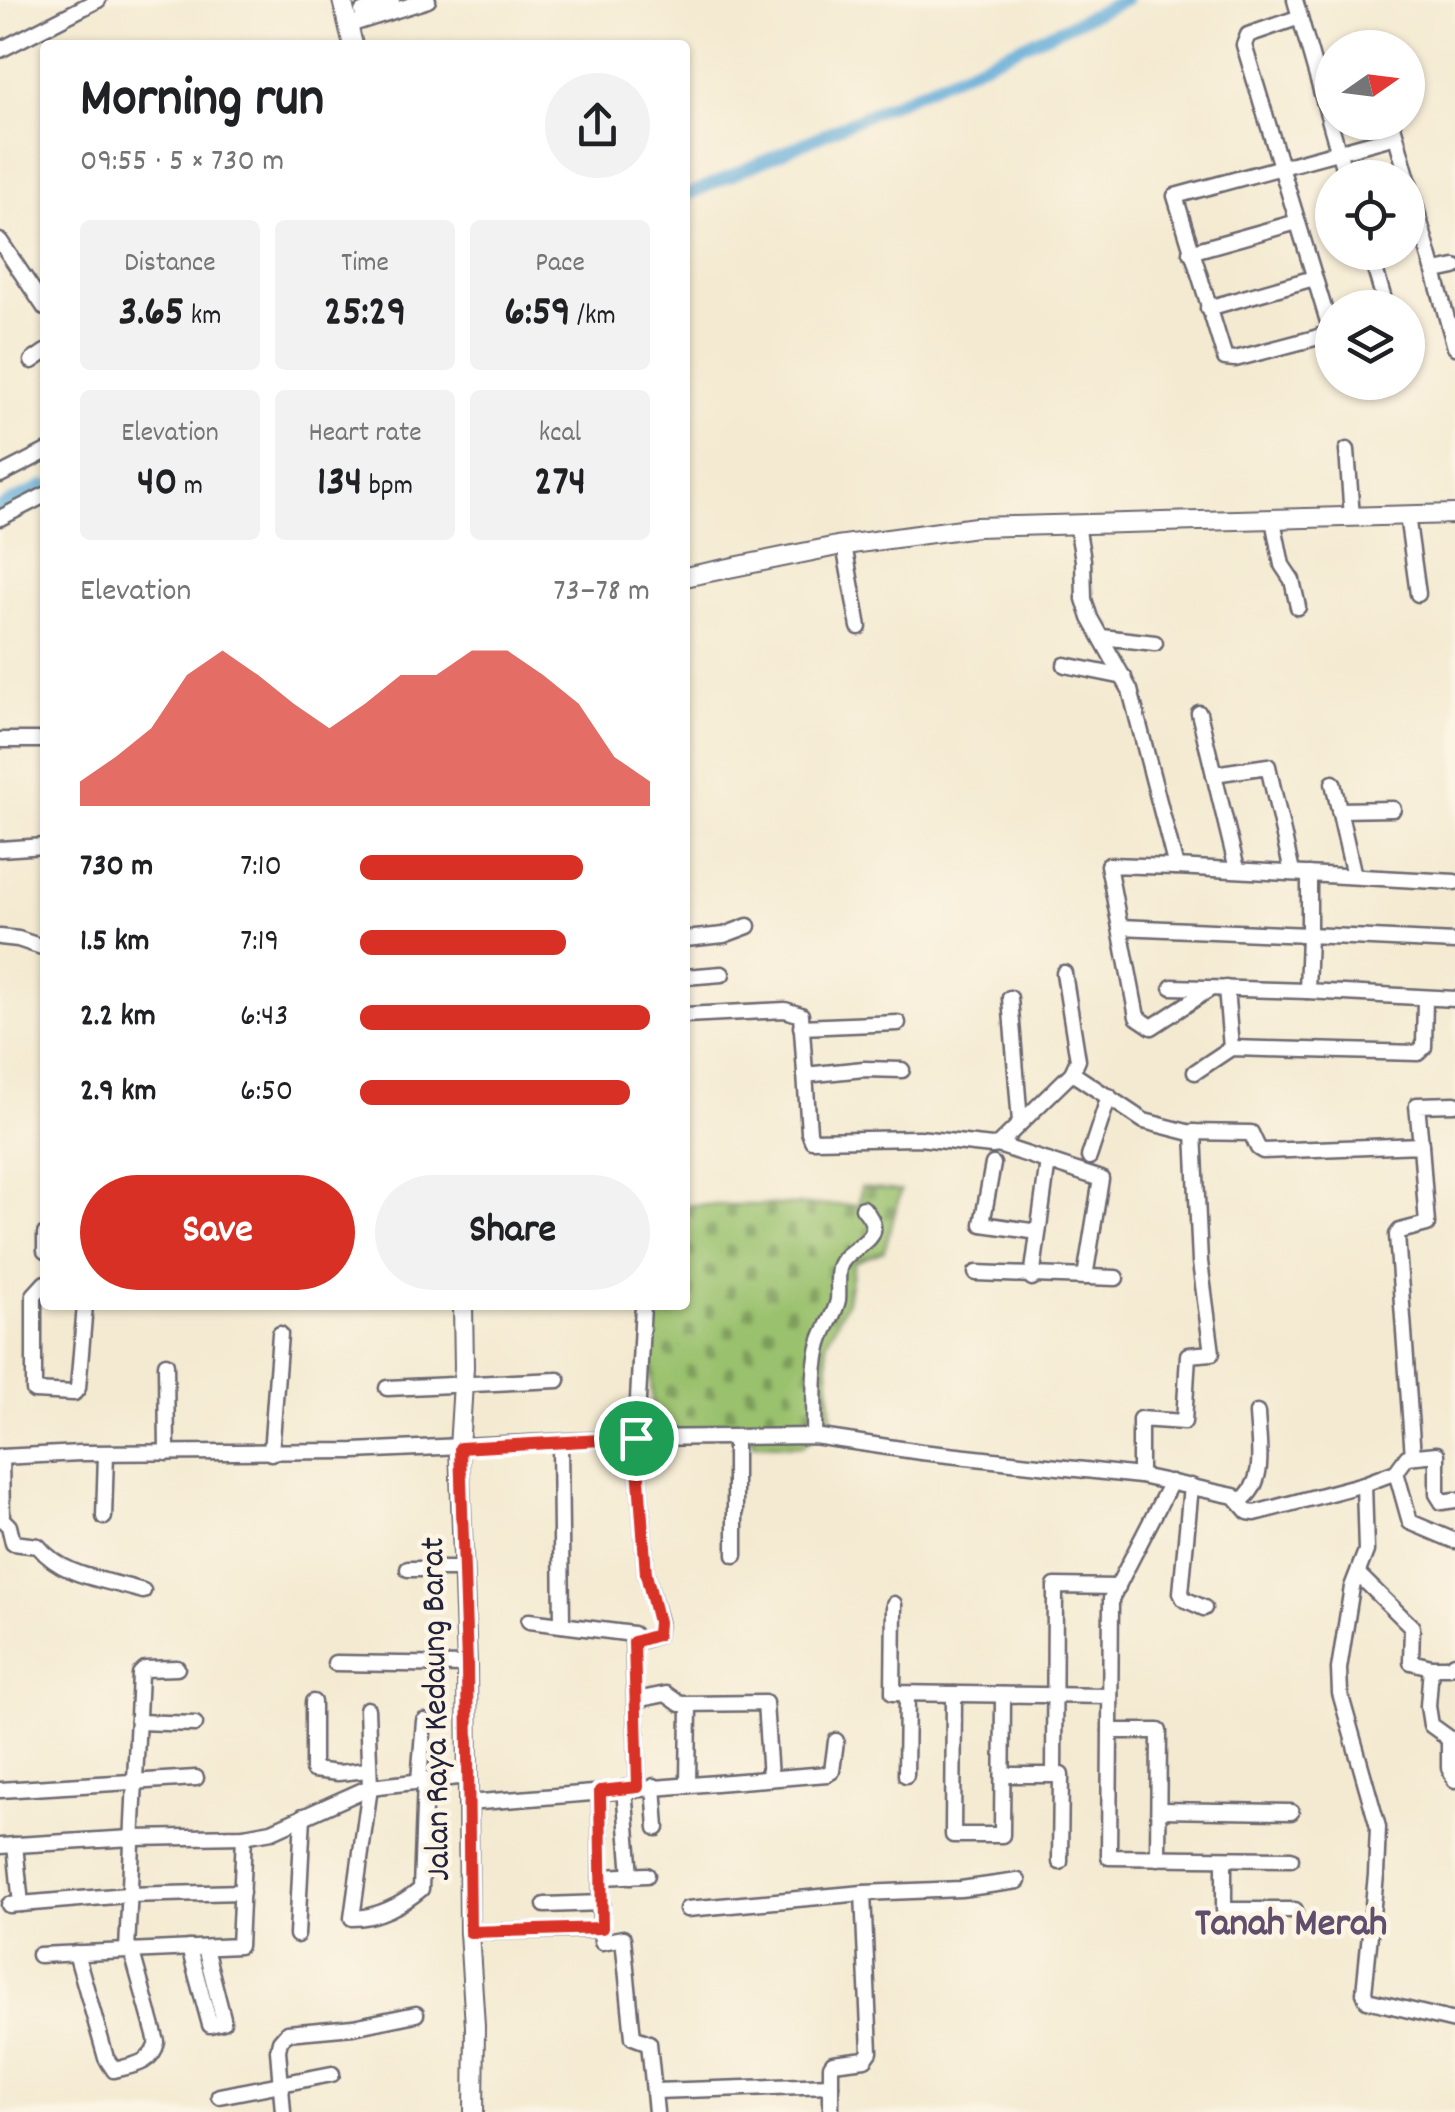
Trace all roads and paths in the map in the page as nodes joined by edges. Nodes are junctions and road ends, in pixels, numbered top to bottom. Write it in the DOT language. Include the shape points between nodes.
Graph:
graph roads {
  1 [pos="98,0"];
  2 [pos="392,0"];
  3 [pos="428,0"];
  4 [pos="1295,0"];
  5 [pos="346,14"];
  6 [pos="1300,17"];
  7 [pos="352,40"];
  8 [pos="0,50"];
  9 [pos="1369,140"];
  10 [pos="1397,140"];
  11 [pos="1338,152"];
  12 [pos="1340,160"];
  13 [pos="1281,165"];
  14 [pos="1297,222"];
  15 [pos="0,241"];
  16 [pos="1190,252"];
  17 [pos="1455,267"];
  18 [pos="1436,271"];
  19 [pos="1314,278"];
  20 [pos="1318,290"];
  21 [pos="40,301"];
  22 [pos="1208,308"];
  23 [pos="1315,338"];
  24 [pos="1455,347"];
  25 [pos="1347,450"];
  26 [pos="40,454"];
  27 [pos="0,474"];
  28 [pos="40,498"];
  29 [pos="1455,514"];
  30 [pos="1406,515"];
  31 [pos="1352,517"];
  32 [pos="0,518"];
  33 [pos="1273,520"];
  34 [pos="1077,525"];
  35 [pos="844,545"];
  36 [pos="690,576"];
  37 [pos="1418,594"];
  38 [pos="1298,606"];
  39 [pos="859,627"];
  40 [pos="1102,637"];
  41 [pos="1155,644"];
  42 [pos="1064,665"];
  43 [pos="1124,677"];
  44 [pos="1199,713"];
  45 [pos="0,740"];
  46 [pos="40,740"];
  47 [pos="1214,774"];
  48 [pos="1333,783"];
  49 [pos="1393,809"];
  50 [pos="1339,810"];
  51 [pos="40,846"];
  52 [pos="0,849"];
  53 [pos="1176,867"];
  54 [pos="1237,869"];
  55 [pos="1292,872"];
  56 [pos="1309,874"];
  57 [pos="1354,876"];
  58 [pos="1455,882"];
  59 [pos="748,926"];
  60 [pos="1120,928"];
  61 [pos="1309,935"];
  62 [pos="0,937"];
  63 [pos="690,938"];
  64 [pos="1455,942"];
  65 [pos="40,946"];
  66 [pos="1064,973"];
  67 [pos="722,974"];
  68 [pos="690,977"];
  69 [pos="1172,987"];
  70 [pos="1218,988"];
  71 [pos="1308,992"];
  72 [pos="1010,998"];
  73 [pos="1426,998"];
  74 [pos="1455,1000"];
  75 [pos="690,1014"];
  76 [pos="898,1023"];
  77 [pos="802,1028"];
  78 [pos="1231,1048"];
  79 [pos="902,1070"];
  80 [pos="1195,1072"];
  81 [pos="1072,1073"];
  82 [pos="805,1075"];
  83 [pos="1109,1096"];
  84 [pos="1455,1104"];
  85 [pos="1020,1122"];
  86 [pos="1194,1132"];
  87 [pos="998,1144"];
  88 [pos="1422,1145"];
  89 [pos="1089,1157"];
  90 [pos="1048,1161"];
  91 [pos="993,1164"];
  92 [pos="863,1208"];
  93 [pos="1038,1232"];
  94 [pos="976,1274"];
  95 [pos="1032,1278"];
  96 [pos="1085,1278"];
  97 [pos="1116,1278"];
  98 [pos="40,1288"];
  99 [pos="84,1310"];
  100 [pos="463,1310"];
  101 [pos="643,1310"];
  102 [pos="280,1334"];
  103 [pos="166,1364"];
  104 [pos="558,1380"];
  105 [pos="463,1384"];
  106 [pos="388,1388"];
  107 [pos="1257,1414"];
  108 [pos="814,1436"];
  109 [pos="636,1438"];
  110 [pos="735,1438"];
  111 [pos="560,1442"];
  112 [pos="460,1448"];
  113 [pos="168,1453"];
  114 [pos="272,1453"];
  115 [pos="106,1454"];
  116 [pos="1413,1456"];
  117 [pos="0,1457"];
  118 [pos="1396,1472"];
  119 [pos="1140,1476"];
  120 [pos="1171,1482"];
  121 [pos="1364,1484"];
  122 [pos="1191,1486"];
  123 [pos="1240,1500"];
  124 [pos="1455,1500"];
  125 [pos="104,1517"];
  126 [pos="1455,1541"];
  127 [pos="735,1555"];
  128 [pos="408,1569"];
  129 [pos="464,1569"];
  130 [pos="1358,1574"];
  131 [pos="1118,1586"];
  132 [pos="143,1590"];
  133 [pos="894,1604"];
  134 [pos="1204,1608"];
  135 [pos="528,1621"];
  136 [pos="562,1625"];
  137 [pos="634,1642"];
  138 [pos="335,1663"];
  139 [pos="1455,1663"];
  140 [pos="467,1665"];
  141 [pos="1431,1667"];
  142 [pos="177,1668"];
  143 [pos="907,1694"];
  144 [pos="954,1694"];
  145 [pos="1003,1695"];
  146 [pos="1054,1695"];
  147 [pos="1110,1696"];
  148 [pos="636,1700"];
  149 [pos="313,1702"];
  150 [pos="689,1705"];
  151 [pos="367,1709"];
  152 [pos="424,1721"];
  153 [pos="138,1722"];
  154 [pos="195,1724"];
  155 [pos="1110,1731"];
  156 [pos="836,1742"];
  157 [pos="368,1770"];
  158 [pos="906,1774"];
  159 [pos="1003,1775"];
  160 [pos="1054,1775"];
  161 [pos="467,1776"];
  162 [pos="196,1778"];
  163 [pos="770,1778"];
  164 [pos="422,1779"];
  165 [pos="136,1780"];
  166 [pos="1455,1780"];
  167 [pos="688,1785"];
  168 [pos="370,1786"];
  169 [pos="639,1787"];
  170 [pos="0,1790"];
  171 [pos="600,1791"];
  172 [pos="468,1803"];
  173 [pos="1158,1810"];
  174 [pos="1290,1812"];
  175 [pos="304,1816"];
  176 [pos="657,1828"];
  177 [pos="244,1836"];
  178 [pos="132,1838"];
  179 [pos="7,1846"];
  180 [pos="1158,1858"];
  181 [pos="1224,1859"];
  182 [pos="1291,1860"];
  183 [pos="1060,1862"];
  184 [pos="647,1875"];
  185 [pos="630,1876"];
  186 [pos="600,1877"];
  187 [pos="1018,1880"];
  188 [pos="242,1892"];
  189 [pos="863,1894"];
  190 [pos="127,1895"];
  191 [pos="602,1903"];
  192 [pos="545,1905"];
  193 [pos="687,1909"];
  194 [pos="1296,1910"];
  195 [pos="602,1928"];
  196 [pos="470,1932"];
  197 [pos="297,1935"];
  198 [pos="129,1950"];
  199 [pos="76,1953"];
  200 [pos="38,1955"];
  201 [pos="416,2014"];
  202 [pos="1455,2021"];
  203 [pos="332,2074"];
  204 [pos="280,2083"];
  205 [pos="830,2084"];
  206 [pos="655,2091"];
  207 [pos="218,2096"];
  208 [pos="284,2112"];
  209 [pos="474,2112"];
  210 [pos="656,2112"];
  211 [pos="831,2112"];
  1 -- 8 [label="street"];
  2 -- 5 [label="street"];
  3 -- 5 [label="street"];
  4 -- 6 [label="street"];
  5 -- 7 [label="street"];
  6 -- 11 [label="street"];
  6 -- 13 [label="street" via="1245,41"];
  9 -- 11 [label="street"];
  10 -- 18 [label="street"];
  11 -- 12 [label="street"];
  11 -- 13 [label="street"];
  13 -- 14 [label="street"];
  13 -- 16 [label="street" via="1176,194"];
  14 -- 16 [label="street"];
  14 -- 19 [label="street"];
  15 -- 21 [label="street"];
  16 -- 22 [label="street"];
  17 -- 18 [label="street"];
  18 -- 24 [label="street"];
  19 -- 20 [label="street"];
  19 -- 22 [label="street"];
  22 -- 23 [label="street" via="1224,356 1232,359"];
  25 -- 31 [label="street"];
  26 -- 27 [label="street"];
  28 -- 32 [label="street"];
  29 -- 30 [label="street"];
  30 -- 31 [label="street"];
  30 -- 37 [label="street"];
  31 -- 33 [label="street"];
  33 -- 34 [label="street"];
  33 -- 38 [label="street"];
  34 -- 35 [label="street" via="976,527"];
  34 -- 40 [label="street" via="1084,599"];
  35 -- 36 [label="street"];
  35 -- 39 [label="street"];
  40 -- 41 [label="street"];
  40 -- 43 [label="street"];
  42 -- 43 [label="street"];
  43 -- 53 [label="street"];
  44 -- 47 [label="street"];
  45 -- 46 [label="street"];
  47 -- 54 [label="street"];
  47 -- 55 [label="street" via="1268,766"];
  48 -- 50 [label="street"];
  49 -- 50 [label="street"];
  50 -- 57 [label="street"];
  51 -- 52 [label="street"];
  53 -- 54 [label="street"];
  53 -- 60 [label="street" via="1108,865"];
  54 -- 55 [label="street"];
  55 -- 56 [label="street"];
  56 -- 57 [label="street"];
  56 -- 61 [label="street"];
  57 -- 58 [label="street"];
  59 -- 63 [label="street"];
  60 -- 61 [label="street"];
  60 -- 70 [label="street" via="1137,1017 1152,1028"];
  61 -- 64 [label="street"];
  61 -- 71 [label="street"];
  62 -- 65 [label="street"];
  66 -- 81 [label="street" via="1078,1050"];
  67 -- 68 [label="street"];
  69 -- 70 [label="street"];
  70 -- 71 [label="street"];
  70 -- 78 [label="street"];
  71 -- 73 [label="street"];
  72 -- 85 [label="street"];
  73 -- 74 [label="street"];
  73 -- 78 [label="street" via="1424,1048 1418,1053"];
  75 -- 77 [label="street" via="785,1010 800,1016"];
  76 -- 77 [label="street"];
  77 -- 82 [label="street"];
  78 -- 80 [label="street"];
  79 -- 82 [label="street"];
  81 -- 83 [label="street"];
  81 -- 85 [label="street"];
  82 -- 87 [label="street" via="809,1132 817,1142 918,1138"];
  83 -- 86 [label="street" via="1144,1120"];
  83 -- 89 [label="street"];
  84 -- 88 [label="street" via="1417,1105"];
  85 -- 87 [label="street"];
  86 -- 88 [label="street" via="1252,1133 1263,1150"];
  86 -- 119 [label="street" via="1212,1353 1188,1355 1184,1422 1140,1420"];
  87 -- 90 [label="street"];
  88 -- 116 [label="street" via="1427,1224 1398,1236"];
  90 -- 93 [label="street"];
  90 -- 96 [label="street" via="1101,1179"];
  91 -- 93 [label="street" via="982,1224"];
  92 -- 108 [label="street" via="874,1228 839,1267 837,1303 819,1348"];
  93 -- 95 [label="street"];
  94 -- 95 [label="street"];
  95 -- 96 [label="street"];
  96 -- 97 [label="street"];
  98 -- 99 [label="street" via="34,1295 34,1391 78,1388"];
  100 -- 105 [label="street, Jalan Raya Kedaung Barat"];
  101 -- 109 [label="street"];
  102 -- 114 [label="street"];
  103 -- 113 [label="street"];
  104 -- 105 [label="street"];
  105 -- 106 [label="street"];
  105 -- 112 [label="street, Jalan Raya Kedaung Barat"];
  107 -- 123 [label="street" via="1256,1481"];
  108 -- 110 [label="street"];
  108 -- 119 [label="street"];
  109 -- 110 [label="street"];
  109 -- 111 [label="street"];
  109 -- 137 [label="street" via="646,1574 658,1622 657,1635"];
  110 -- 127 [label="street"];
  111 -- 112 [label="street"];
  111 -- 136 [label="street"];
  112 -- 114 [label="street"];
  112 -- 129 [label="street, Jalan Raya Kedaung Barat"];
  113 -- 114 [label="street"];
  113 -- 115 [label="street"];
  115 -- 117 [label="street"];
  115 -- 125 [label="street"];
  116 -- 118 [label="street"];
  116 -- 124 [label="street" via="1437,1454 1437,1494 1442,1502"];
  117 -- 132 [label="street" via="2,1519 13,1543 38,1546 64,1570"];
  118 -- 121 [label="street"];
  118 -- 126 [label="street" via="1410,1522"];
  119 -- 120 [label="street"];
  120 -- 122 [label="street"];
  120 -- 131 [label="street"];
  121 -- 123 [label="street" via="1254,1513"];
  121 -- 130 [label="street" via="1366,1551"];
  122 -- 123 [label="street"];
  122 -- 134 [label="street" via="1182,1593"];
  128 -- 129 [label="street"];
  129 -- 140 [label="street, Jalan Raya Kedaung Barat"];
  130 -- 141 [label="street" via="1412,1626 1411,1662"];
  130 -- 202 [label="street" via="1339,1669 1378,1827 1364,1993 1370,2002"];
  131 -- 146 [label="street" via="1055,1586"];
  131 -- 147 [label="street" via="1111,1598"];
  133 -- 143 [label="street" via="893,1694"];
  135 -- 136 [label="street"];
  136 -- 137 [label="street" via="631,1632"];
  137 -- 148 [label="street"];
  138 -- 140 [label="street"];
  139 -- 141 [label="street"];
  140 -- 161 [label="street, Jalan Raya Kedaung Barat"];
  141 -- 166 [label="street" via="1429,1721 1449,1738"];
  142 -- 153 [label="street" via="141,1672"];
  143 -- 144 [label="street"];
  143 -- 158 [label="street"];
  144 -- 145 [label="street"];
  144 -- 159 [label="street" via="953,1835 1002,1835"];
  145 -- 146 [label="street"];
  145 -- 159 [label="street"];
  146 -- 147 [label="street"];
  146 -- 160 [label="street"];
  147 -- 155 [label="street"];
  148 -- 150 [label="street" via="666,1694"];
  148 -- 169 [label="street"];
  149 -- 157 [label="street" via="313,1770"];
  150 -- 163 [label="street" via="765,1704"];
  150 -- 167 [label="street"];
  151 -- 157 [label="street"];
  152 -- 164 [label="street"];
  153 -- 154 [label="street"];
  153 -- 165 [label="street"];
  155 -- 173 [label="street" via="1159,1732"];
  155 -- 180 [label="street" via="1109,1858"];
  156 -- 163 [label="street" via="829,1774"];
  157 -- 168 [label="street"];
  159 -- 160 [label="street"];
  160 -- 183 [label="street" via="1061,1776"];
  161 -- 164 [label="street"];
  161 -- 172 [label="street, Jalan Raya Kedaung Barat"];
  162 -- 165 [label="street"];
  163 -- 167 [label="street"];
  164 -- 168 [label="street"];
  164 -- 168 [label="street" via="420,1889 368,1918 352,1918"];
  165 -- 170 [label="street"];
  165 -- 178 [label="street"];
  167 -- 169 [label="street"];
  168 -- 175 [label="street"];
  169 -- 171 [label="street"];
  169 -- 176 [label="street"];
  169 -- 185 [label="street"];
  171 -- 172 [label="street"];
  171 -- 186 [label="street"];
  172 -- 196 [label="street, Jalan Raya Kedaung Barat"];
  173 -- 174 [label="street"];
  173 -- 180 [label="street"];
  175 -- 177 [label="street"];
  175 -- 197 [label="street"];
  177 -- 178 [label="street"];
  177 -- 188 [label="street"];
  178 -- 179 [label="street"];
  178 -- 190 [label="street"];
  179 -- 190 [label="street" via="15,1905"];
  180 -- 181 [label="street"];
  181 -- 182 [label="street"];
  181 -- 194 [label="street" via="1224,1910"];
  184 -- 185 [label="street"];
  185 -- 186 [label="street"];
  186 -- 191 [label="street"];
  187 -- 189 [label="street"];
  188 -- 190 [label="street"];
  188 -- 198 [label="street" via="238,1946"];
  189 -- 193 [label="street"];
  189 -- 205 [label="street" via="870,2052 866,2059 833,2063"];
  190 -- 198 [label="street"];
  191 -- 192 [label="street"];
  191 -- 195 [label="street"];
  195 -- 196 [label="street"];
  195 -- 206 [label="street" via="602,1942 623,1938 633,2037 649,2043"];
  196 -- 209 [label="street, Jalan Raya Kedaung Barat"];
  198 -- 199 [label="street"];
  198 -- 199 [label="street" via="157,2042 144,2062 114,2070"];
  199 -- 200 [label="street"];
  201 -- 204 [label="street" via="286,2033 278,2050"];
  203 -- 204 [label="street"];
  204 -- 207 [label="street"];
  204 -- 208 [label="street"];
  205 -- 206 [label="street"];
  205 -- 211 [label="street"];
  206 -- 210 [label="street"];
}
